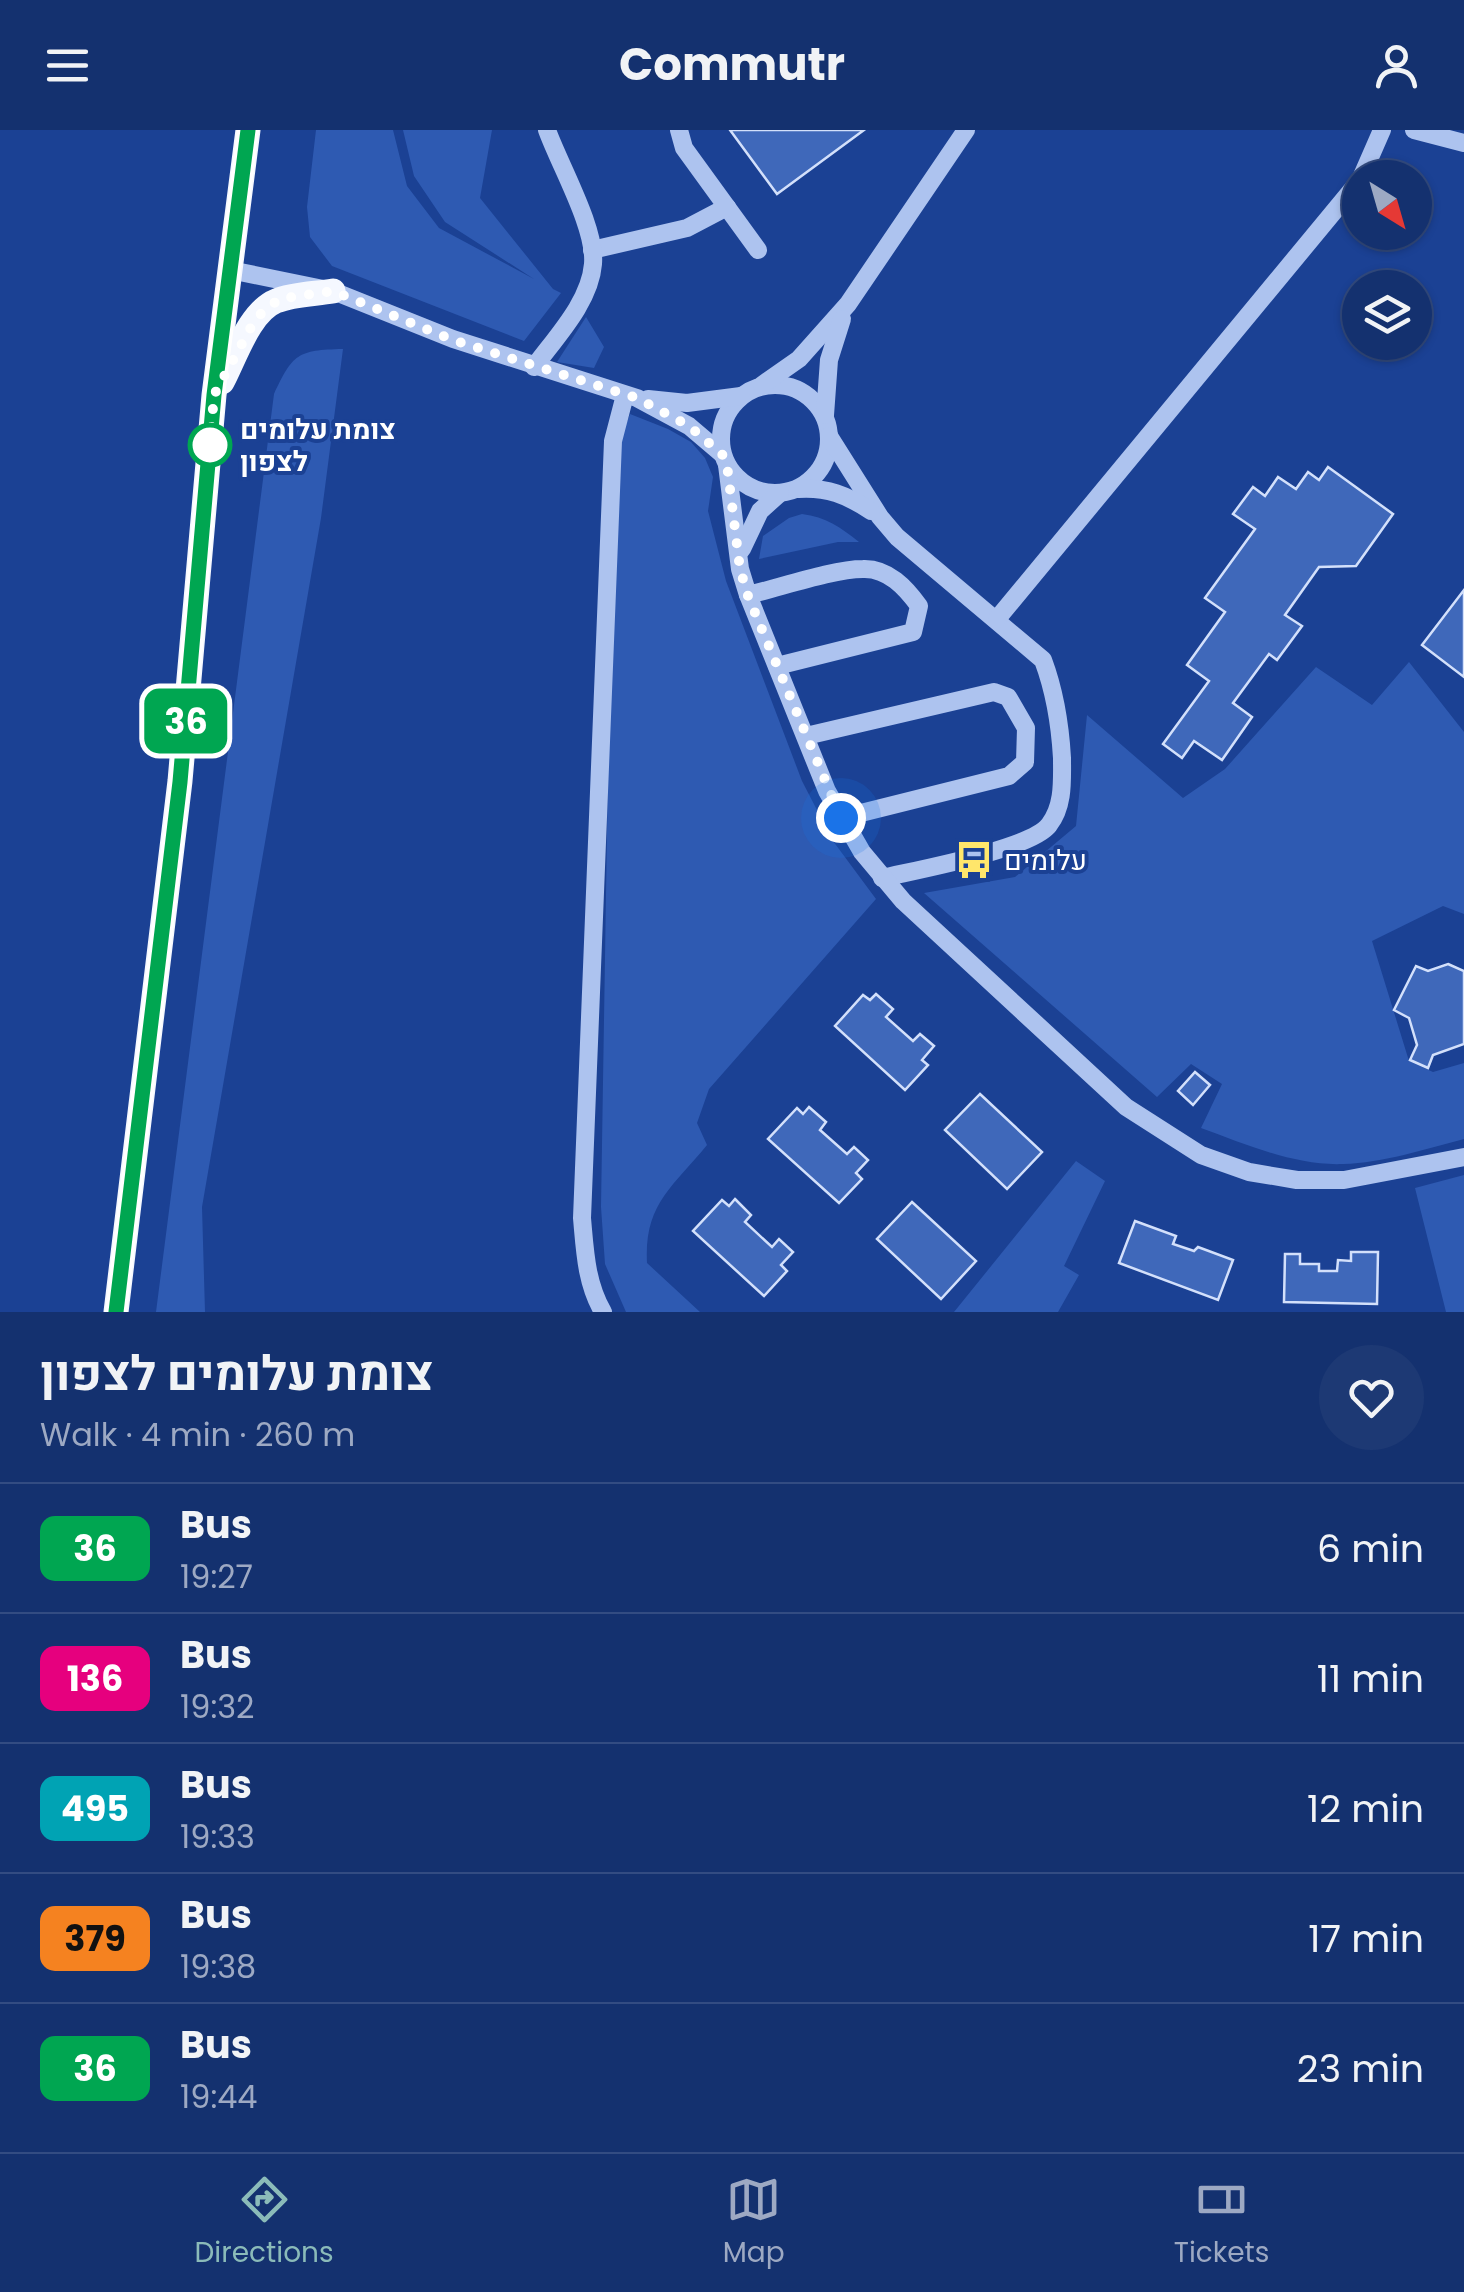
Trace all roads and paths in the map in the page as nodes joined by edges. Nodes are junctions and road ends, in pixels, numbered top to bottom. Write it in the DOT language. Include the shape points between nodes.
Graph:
graph roads {
  1 [pos="248,130"];
  2 [pos="547,130"];
  3 [pos="679,130"];
  4 [pos="966,130"];
  5 [pos="1382,130"];
  6 [pos="1414,130"];
  7 [pos="1464,143"];
  8 [pos="1369,160"];
  9 [pos="1342,202"];
  10 [pos="727,207"];
  11 [pos="592,250"];
  12 [pos="758,250"];
  13 [pos="230,270"];
  14 [pos="333,291"];
  15 [pos="848,304"];
  16 [pos="534,366"];
  17 [pos="749,392"];
  18 [pos="214,395"];
  19 [pos="631,397"];
  20 [pos="827,427"];
  21 [pos="724,459"];
  22 [pos="787,491"];
  23 [pos="880,517"];
  24 [pos="740,554"];
  25 [pos="748,596"];
  26 [pos="996,619"];
  27 [pos="777,666"];
  28 [pos="806,736"];
  29 [pos="841,818"];
  30 [pos="882,878"];
  31 [pos="1464,1157"];
  32 [pos="116,1312"];
  33 [pos="604,1312"];
  1 -- 13 [label="main road"];
  2 -- 11 [label="street"];
  3 -- 10 [label="street" via="684,148"];
  4 -- 15 [label="street"];
  5 -- 8 [label="street"];
  6 -- 7 [label="street"];
  9 -- 26 [label="street"];
  10 -- 11 [label="street" via="686,228"];
  10 -- 12 [label="street"];
  11 -- 16 [label="street" via="586,289"];
  13 -- 14 [label="street"];
  13 -- 18 [label="main road"];
  14 -- 16 [label="street"];
  14 -- 18 [label="main road" via="268,305"];
  15 -- 17 [label="street" via="798,359"];
  15 -- 20 [label="street" via="829,360"];
  16 -- 19 [label="street"];
  17 -- 19 [label="street" via="687,403"];
  17 -- 20 [label="street" via="774,384 805,393"];
  17 -- 21 [label="street" via="723,422"];
  18 -- 32 [label="main road" via="180,782"];
  19 -- 21 [label="street" via="689,426"];
  19 -- 33 [label="street" via="613,440 582,1218 588,1275"];
  20 -- 22 [label="street" via="820,468"];
  20 -- 23 [label="street"];
  21 -- 22 [label="street" via="749,487"];
  21 -- 24 [label="street"];
  22 -- 23 [label="street" via="838,492"];
  22 -- 24 [label="street" via="754,522"];
  23 -- 26 [label="street"];
  24 -- 25 [label="street"];
  25 -- 27 [label="street"];
  25 -- 27 [label="street" via="863,568 891,577 918,606 913,632"];
  26 -- 30 [label="street" via="1043,660 1054,690 1059,805 1049,826 1020,843"];
  27 -- 28 [label="street"];
  28 -- 29 [label="street"];
  28 -- 29 [label="street" via="994,692 1008,696 1026,728 1025,762 1009,776"];
  29 -- 30 [label="street"];
  30 -- 31 [label="street" via="1126,1106 1202,1155 1297,1180 1344,1180"];
}
